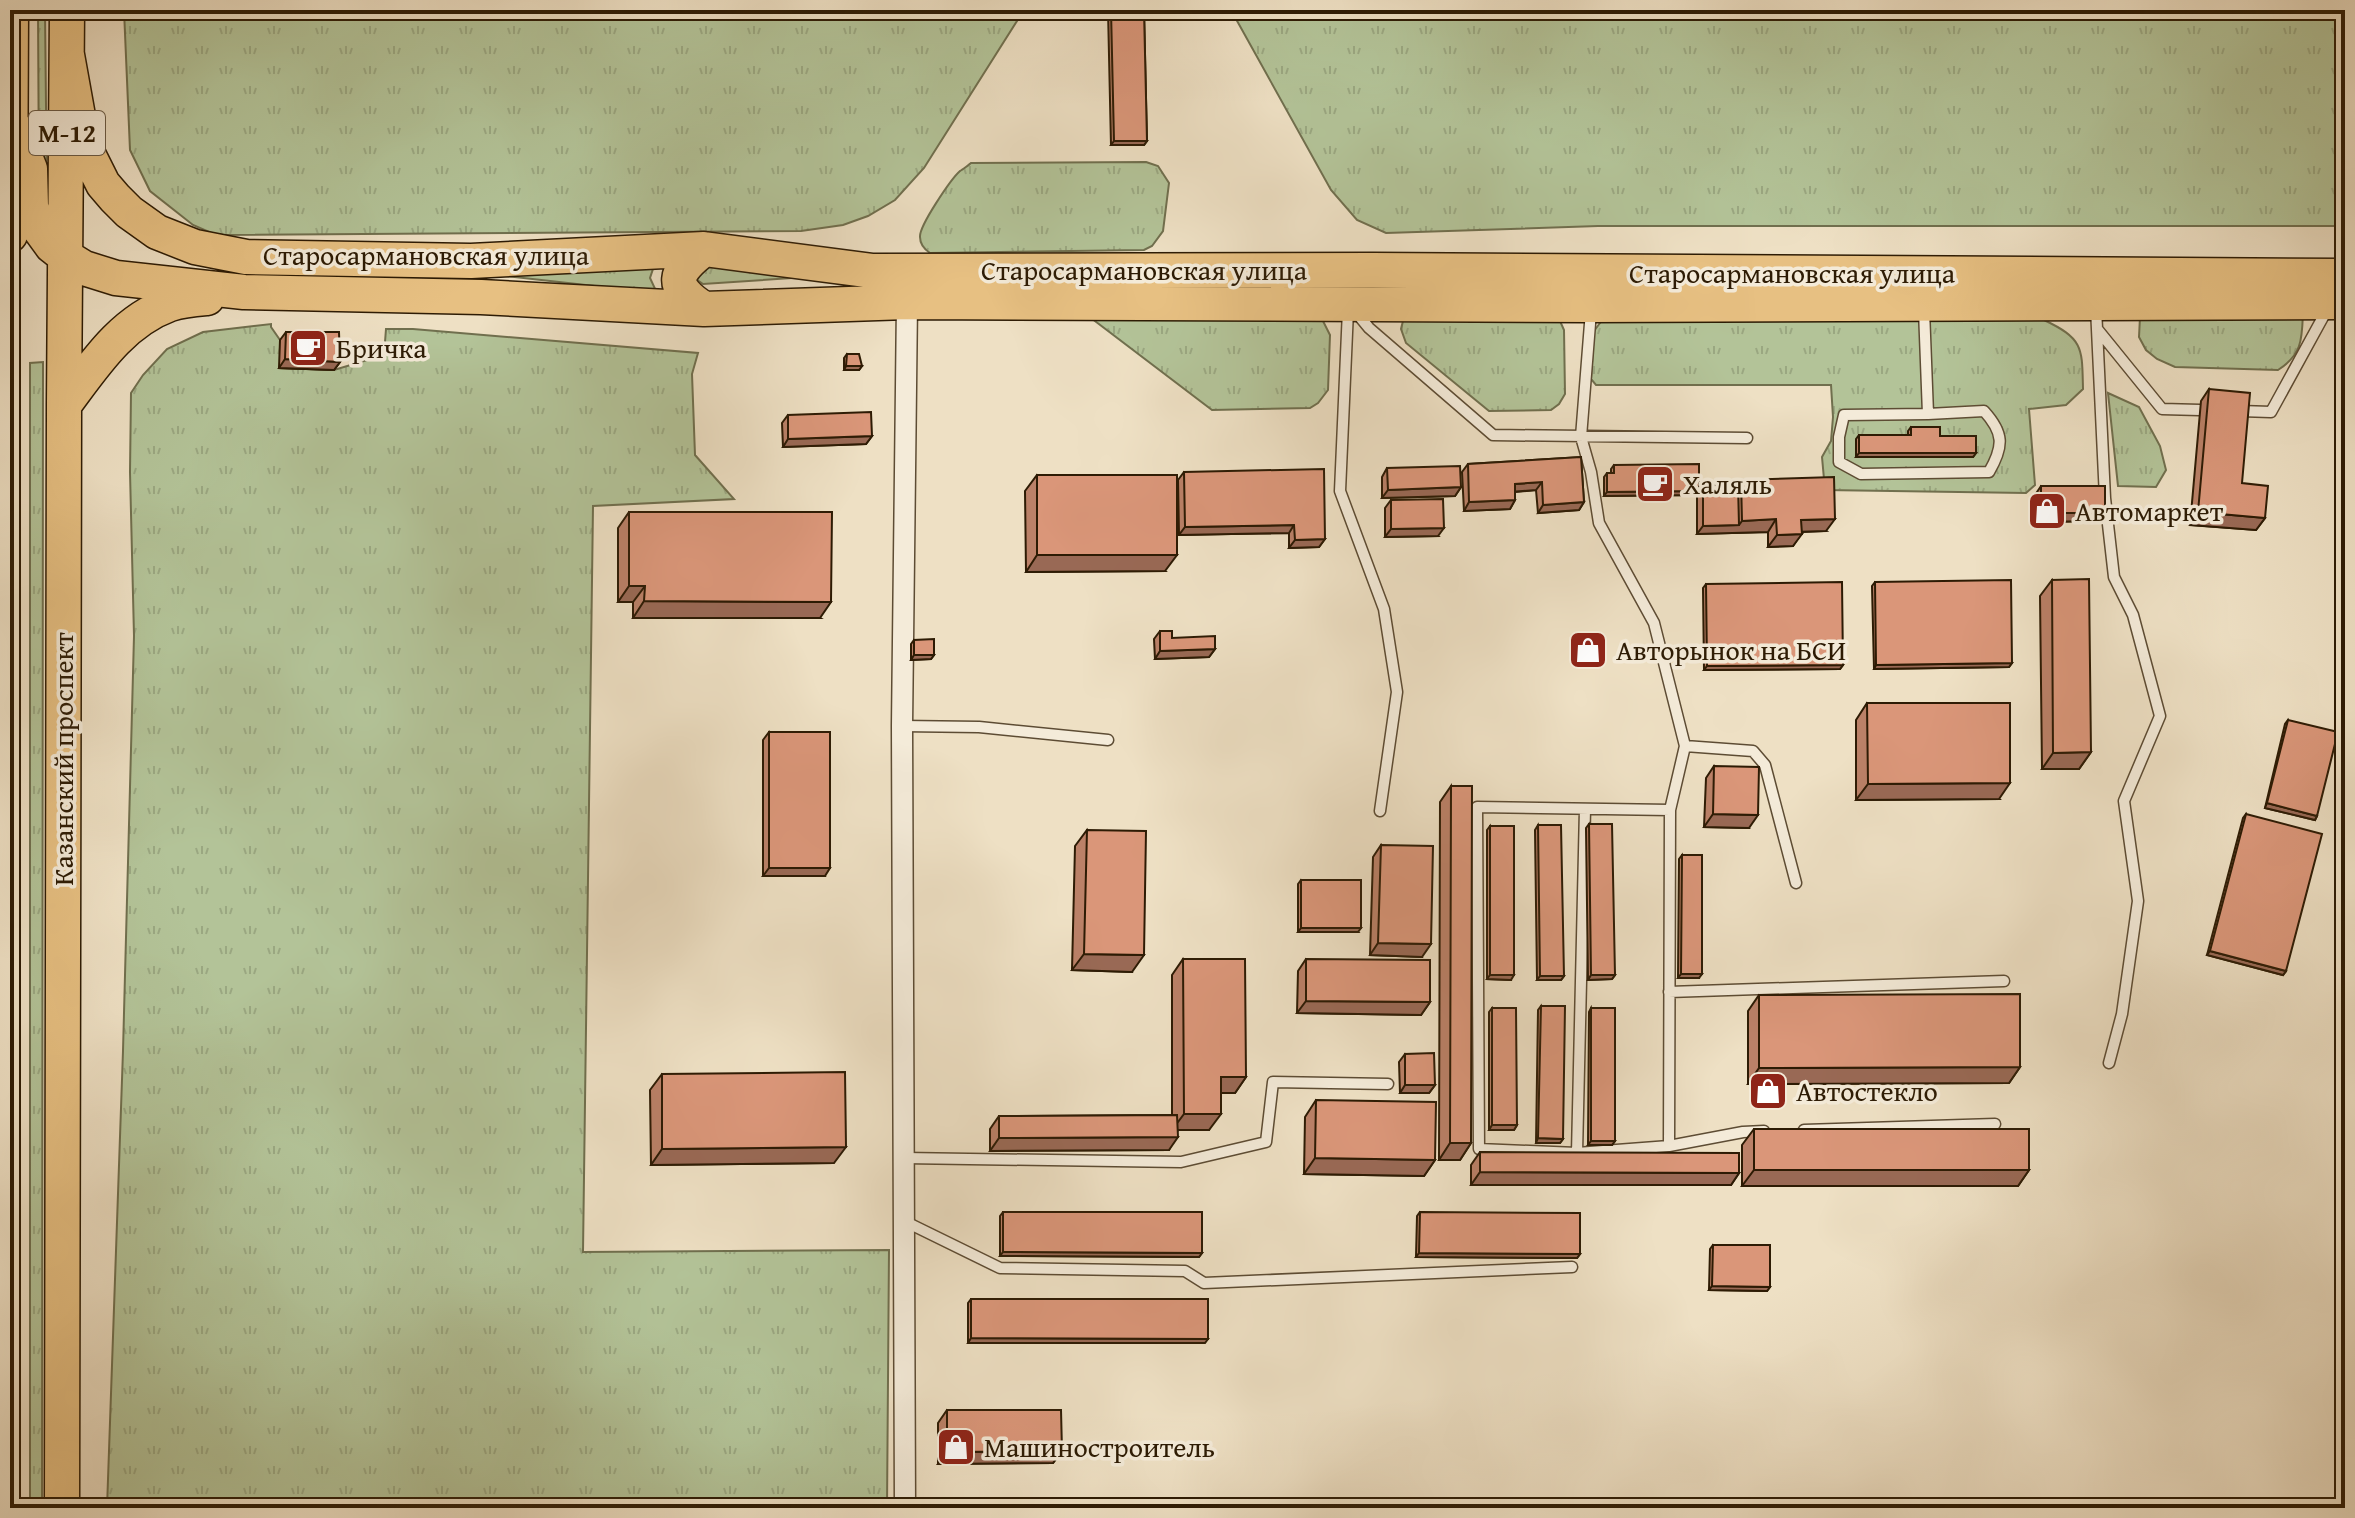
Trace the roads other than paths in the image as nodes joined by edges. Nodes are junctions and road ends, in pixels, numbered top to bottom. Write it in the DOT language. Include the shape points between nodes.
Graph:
graph roads {
  1 [pos="11,10"];
  2 [pos="67,10"];
  3 [pos="67,55"];
  4 [pos="11,121"];
  5 [pos="10,235"];
  6 [pos="704,249"];
  7 [pos="66,257"];
  8 [pos="244,292"];
  9 [pos="2341,293"];
  10 [pos="907,302"];
  11 [pos="1924,303"];
  12 [pos="1348,304"];
  13 [pos="1591,305"];
  14 [pos="704,309"];
  15 [pos="2097,316"];
  16 [pos="64,405"];
  17 [pos="2200,410"];
  18 [pos="2240,411"];
  19 [pos="1928,414"];
  20 [pos="1581,437"];
  21 [pos="1747,438"];
  22 [pos="902,726"];
  23 [pos="1108,740"];
  24 [pos="1685,746"];
  25 [pos="1585,809"];
  26 [pos="1670,810"];
  27 [pos="1380,811"];
  28 [pos="1796,883"];
  29 [pos="2004,981"];
  30 [pos="1669,992"];
  31 [pos="2109,1063"];
  32 [pos="1388,1084"];
  33 [pos="1995,1124"];
  34 [pos="1790,1130"];
  35 [pos="1774,1131"];
  36 [pos="1669,1146"];
  37 [pos="1577,1153"];
  38 [pos="904,1158"];
  39 [pos="904,1221"];
  40 [pos="1572,1267"];
  41 [pos="62,1508"];
  42 [pos="905,1508"];
  1 -- 4 [label="main road, М-12"];
  2 -- 3 [label="main road, Казанский проспект / М-12"];
  3 -- 6 [label="main road, Старосармановская улица" via="83,144 103,184 143,223 195,247 246,257 471,261"];
  3 -- 7 [label="main road, Казанский проспект / М-12"];
  4 -- 5 [label="main road, М-12"];
  4 -- 7 [label="main road" via="30,169 36,224"];
  6 -- 9 [label="main road, Старосармановская улица" via="873,271 1373,270"];
  6 -- 14 [label="main road" via="681,270 679,280 687,298"];
  7 -- 8 [label="main road" via="116,278"];
  7 -- 16 [label="main road, Казанский проспект / М-12"];
  8 -- 14 [label="main road, Старосармановская улица"];
  8 -- 16 [label="main road" via="172,303 135,321 103,352"];
  9 -- 15 [label="main road, Старосармановская улица"];
  9 -- 18 [label="lane" via="2271,412"];
  10 -- 12 [label="main road, Старосармановская улица"];
  10 -- 14 [label="main road, Старосармановская улица"];
  10 -- 22 [label="street"];
  11 -- 13 [label="main road, Старосармановская улица"];
  11 -- 15 [label="main road, Старосармановская улица"];
  11 -- 19 [label="lane"];
  12 -- 13 [label="main road, Старосармановская улица"];
  12 -- 20 [label="lane" via="1493,435"];
  12 -- 27 [label="lane" via="1340,491 1384,609 1397,692"];
  13 -- 20 [label="lane"];
  15 -- 17 [label="lane" via="2162,409"];
  15 -- 31 [label="lane" via="2114,577 2133,615 2160,716 2124,801 2138,901 2122,1014"];
  16 -- 41 [label="main road, Казанский проспект / М-12"];
  19 -- 19 [label="lane" via="1984,411 1996,424 2001,451 1989,472 1861,474 1839,462 1844,415"];
  20 -- 21 [label="lane"];
  20 -- 24 [label="lane" via="1599,523 1654,623"];
  22 -- 23 [label="lane" via="979,727"];
  22 -- 38 [label="street"];
  24 -- 26 [label="lane"];
  24 -- 28 [label="lane" via="1753,751 1765,765"];
  25 -- 26 [label="lane"];
  25 -- 37 [label="lane"];
  25 -- 37 [label="lane" via="1477,807 1479,1149"];
  26 -- 30 [label="lane"];
  29 -- 30 [label="lane"];
  30 -- 36 [label="lane"];
  32 -- 38 [label="lane" via="1273,1082 1266,1142 1181,1162"];
  33 -- 34 [label="lane"];
  35 -- 36 [label="lane"];
  36 -- 37 [label="lane"];
  38 -- 39 [label="street"];
  39 -- 40 [label="lane" via="1000,1268 1185,1271 1204,1283"];
  39 -- 42 [label="street"];
}
